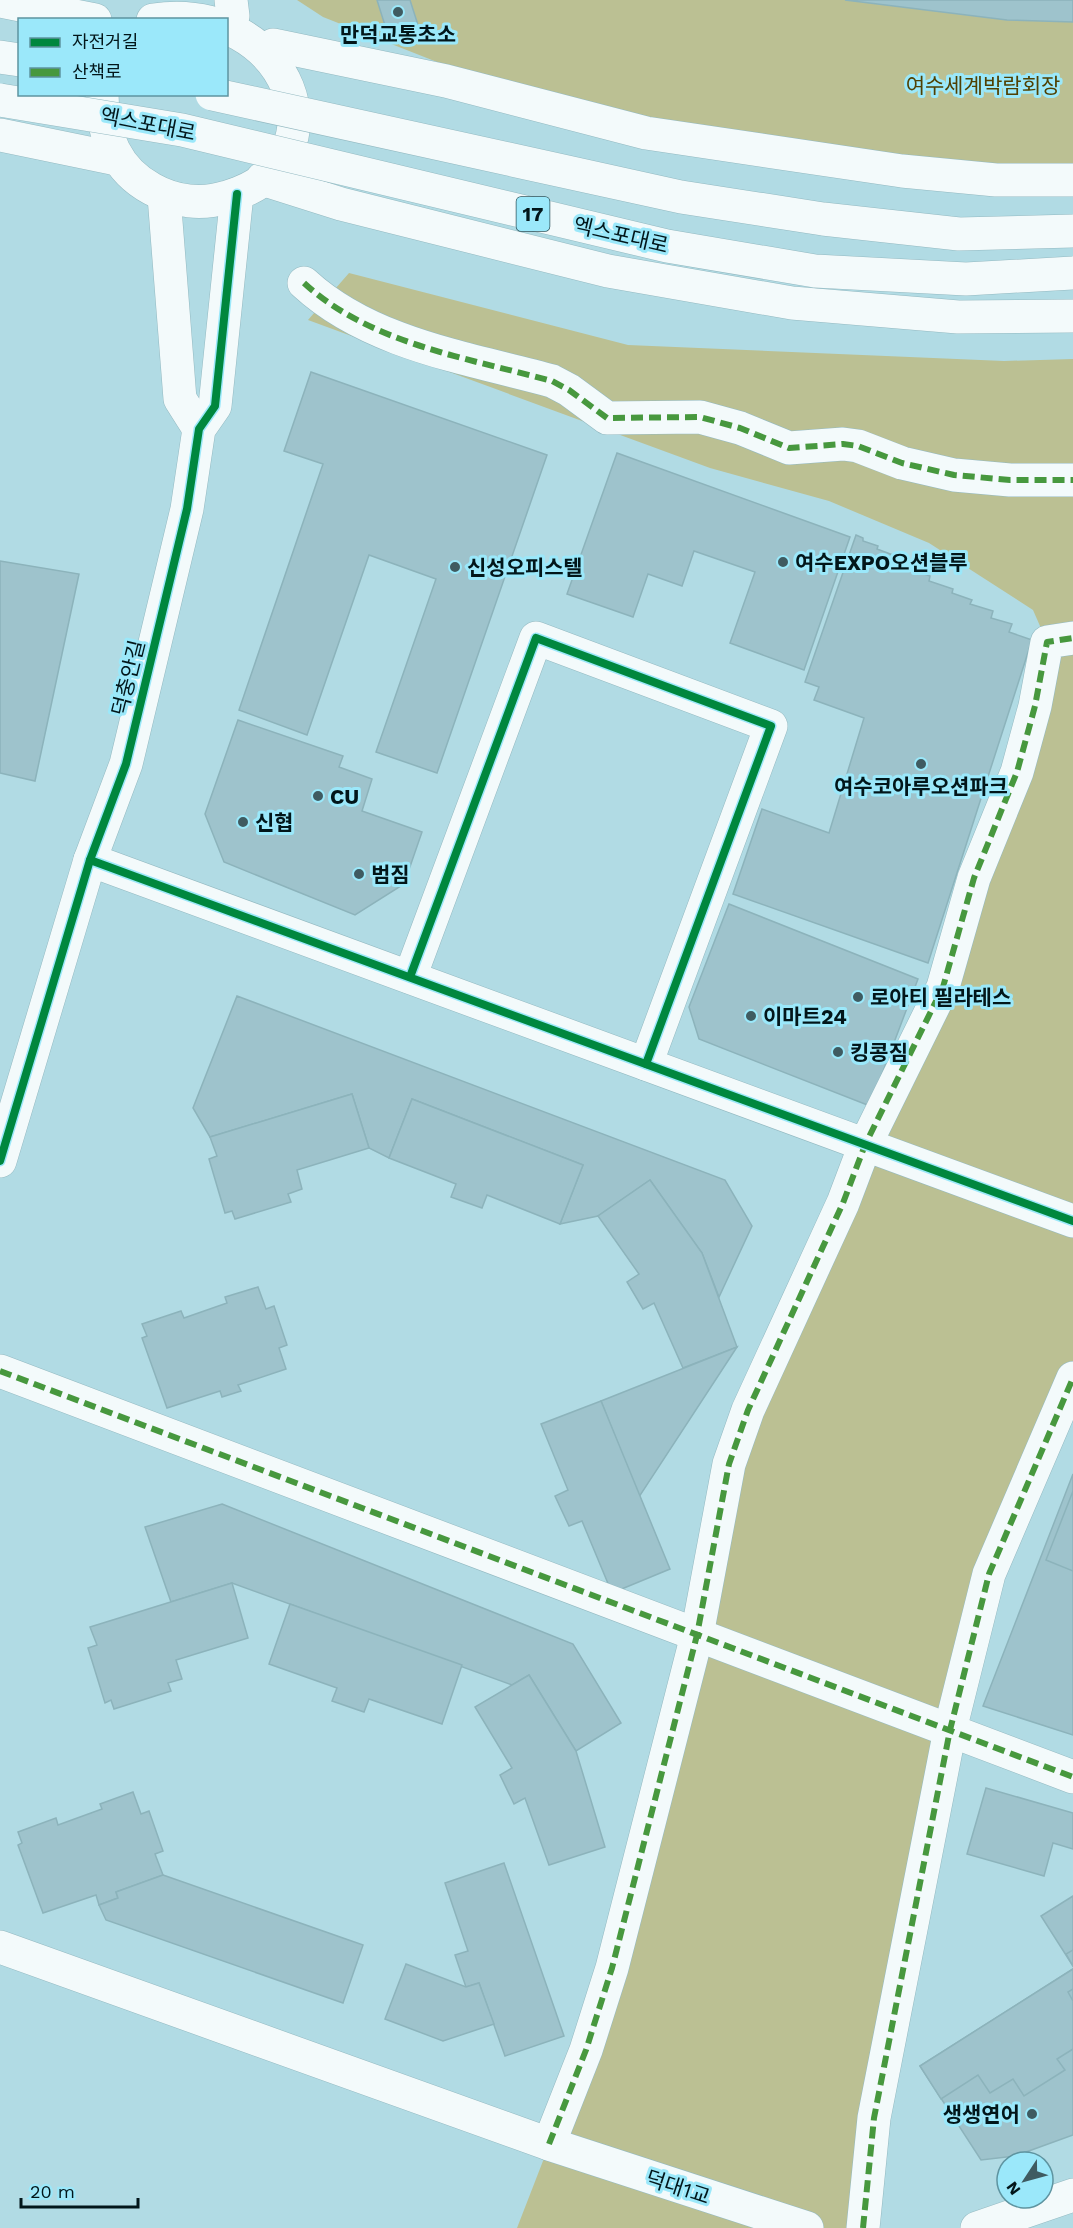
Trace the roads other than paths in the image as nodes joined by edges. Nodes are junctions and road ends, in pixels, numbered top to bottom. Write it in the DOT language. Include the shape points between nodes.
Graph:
graph roads {
  1 [pos="153,0"];
  2 [pos="0,1"];
  3 [pos="232,8"];
  4 [pos="84,18"];
  5 [pos="153,18"];
  6 [pos="156,18"];
  7 [pos="273,45"];
  8 [pos="0,57"];
  9 [pos="18,60"];
  10 [pos="102,96"];
  11 [pos="221,96"];
  12 [pos="0,100"];
  13 [pos="0,135"];
  14 [pos="117,159"];
  15 [pos="1073,180"];
  16 [pos="249,186"];
  17 [pos="164,196"];
  18 [pos="1073,231"];
  19 [pos="1073,273"];
  20 [pos="304,283"];
  21 [pos="1073,316"];
  22 [pos="199,429"];
  23 [pos="1073,480"];
  24 [pos="1073,638"];
  25 [pos="90,860"];
  26 [pos="410,978"];
  27 [pos="646,1064"];
  28 [pos="865,1145"];
  29 [pos="0,1161"];
  30 [pos="1073,1221"];
  31 [pos="0,1371"];
  32 [pos="1073,1378"];
  33 [pos="697,1635"];
  34 [pos="950,1730"];
  35 [pos="1073,1777"];
  36 [pos="0,1947"];
  37 [pos="549,2144"];
  38 [pos="1073,2195"];
  39 [pos="807,2228"];
  40 [pos="863,2228"];
  41 [pos="977,2228"];
  1 -- 5 [label="street"];
  2 -- 4 [label="street"];
  3 -- 6 [label="street" via="183,10"];
  3 -- 7 [label="street"];
  7 -- 15 [label="street" via="446,81 646,133 902,171 996,180"];
  7 -- 16 [label="street" via="286,67 293,91 294,116 288,141 276,163"];
  8 -- 9 [label="street"];
  10 -- 14 [label="street" via="103,120"];
  11 -- 18 [label="street, 엑스포대로 / 17, bridge" via="681,196 823,219 959,234"];
  12 -- 19 [label="street, 엑스포대로 / 17, bridge" via="182,130 667,246 815,271 966,279"];
  13 -- 14 [label="street"];
  14 -- 17 [label="street" via="141,184"];
  16 -- 17 [label="street" via="213,201"];
  16 -- 21 [label="street" via="341,204 608,271 792,303 946,316"];
  16 -- 22 [label="street, 덕충안길" via="215,406"];
  17 -- 22 [label="street" via="180,399"];
  20 -- 23 [label="street" via="324,301 369,327 552,381 607,418 700,417 789,448 843,444 954,475"];
  22 -- 25 [label="street, 덕충안길" via="187,509 126,764"];
  24 -- 28 [label="street" via="1047,642 1017,772 974,878 943,987"];
  25 -- 26 [label="street"];
  25 -- 29 [label="street, 덕충안길"];
  26 -- 27 [label="street"];
  26 -- 27 [label="street" via="536,638 771,726"];
  27 -- 28 [label="street"];
  28 -- 30 [label="street"];
  28 -- 33 [label="street" via="843,1203 748,1410 729,1464"];
  31 -- 33 [label="street"];
  32 -- 34 [label="street" via="988,1574"];
  33 -- 34 [label="street"];
  33 -- 37 [label="street" via="612,1968 586,2050"];
  34 -- 35 [label="street"];
  34 -- 40 [label="street" via="874,2118"];
  36 -- 37 [label="street, 덕대1교"];
  37 -- 39 [label="street, 덕대1교"];
  38 -- 41 [label="street"];
}
